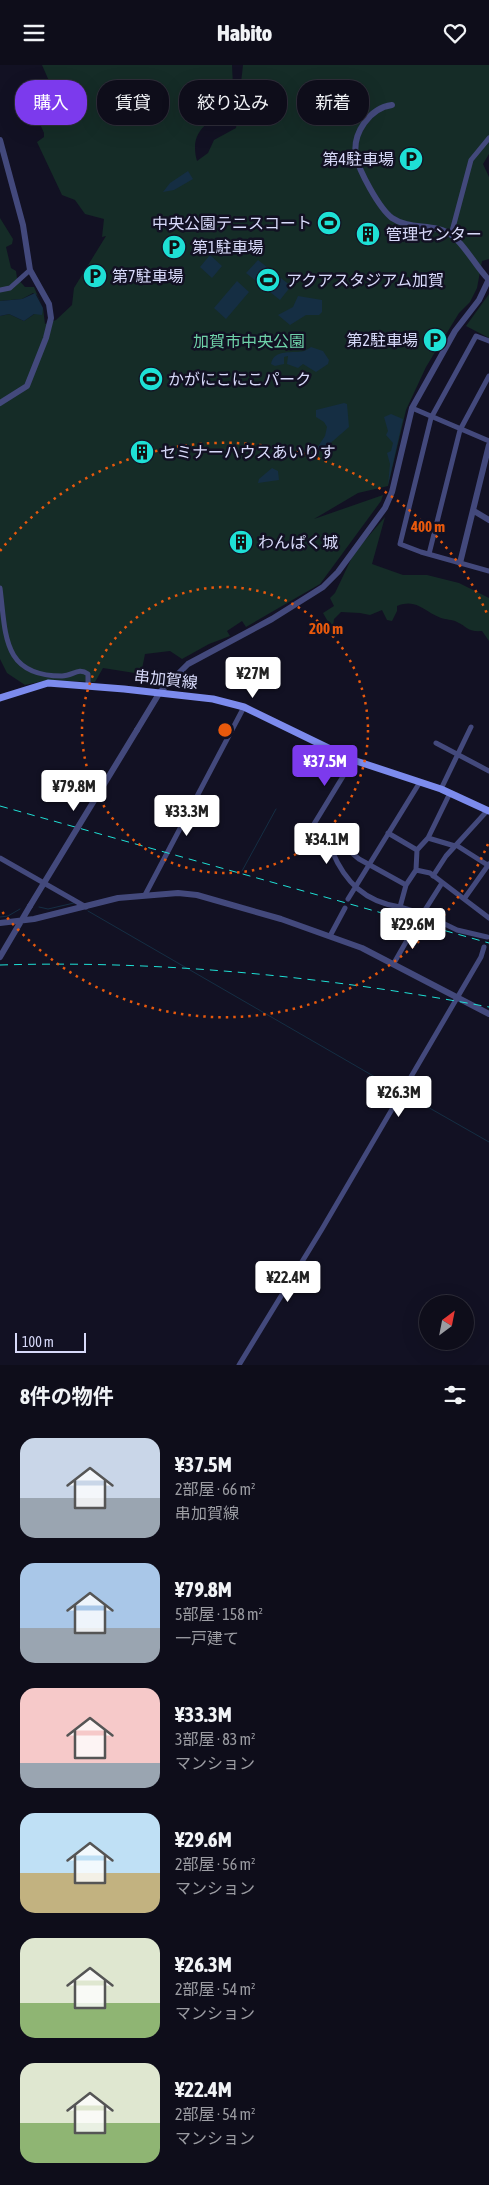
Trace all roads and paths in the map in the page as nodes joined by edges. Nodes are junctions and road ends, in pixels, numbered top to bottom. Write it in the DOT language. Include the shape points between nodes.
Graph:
graph roads {
  1 [pos="392,105"];
  2 [pos="489,138"];
  3 [pos="0,140"];
  4 [pos="451,235"];
  5 [pos="30,270"];
  6 [pos="489,280"];
  7 [pos="0,290"];
  8 [pos="489,341"];
  9 [pos="489,376"];
  10 [pos="0,403"];
  11 [pos="412,408"];
  12 [pos="431,417"];
  13 [pos="460,430"];
  14 [pos="489,443"];
  15 [pos="474,511"];
  16 [pos="489,520"];
  17 [pos="429,554"];
  18 [pos="460,563"];
  19 [pos="489,571"];
  20 [pos="0,588"];
  21 [pos="88,686"];
  22 [pos="160,693"];
  23 [pos="0,698"];
  24 [pos="244,707"];
  25 [pos="471,727"];
  26 [pos="436,743"];
  27 [pos="457,754"];
  28 [pos="353,760"];
  29 [pos="489,771"];
  30 [pos="420,782"];
  31 [pos="441,789"];
  32 [pos="450,793"];
  33 [pos="488,811"];
  34 [pos="324,830"];
  35 [pos="388,833"];
  36 [pos="428,838"];
  37 [pos="456,845"];
  38 [pos="417,850"];
  39 [pos="0,858"];
  40 [pos="370,865"];
  41 [pos="489,865"];
  42 [pos="416,870"];
  43 [pos="433,876"];
  44 [pos="442,883"];
  45 [pos="406,885"];
  46 [pos="356,889"];
  47 [pos="145,895"];
  48 [pos="348,899"];
  49 [pos="464,899"];
  50 [pos="86,907"];
  51 [pos="400,907"];
  52 [pos="345,908"];
  53 [pos="422,914"];
  54 [pos="489,919"];
  55 [pos="21,921"];
  56 [pos="418,921"];
  57 [pos="0,923"];
  58 [pos="414,928"];
  59 [pos="489,930"];
  60 [pos="330,936"];
  61 [pos="484,947"];
  62 [pos="0,957"];
  63 [pos="394,963"];
  64 [pos="458,996"];
  65 [pos="489,1014"];
  66 [pos="239,1365"];
  1 -- 4 [label="street" via="377,109 366,121 356,146 360,167 393,218 407,225 438,229"];
  2 -- 4 [label="street" via="472,160"];
  3 -- 5 [label="street" via="23,225"];
  4 -- 6 [label="street"];
  5 -- 7 [label="street" via="10,288"];
  5 -- 10 [label="street" via="48,305 50,322 26,385"];
  6 -- 11 [label="street" via="480,300 455,331"];
  8 -- 12 [label="street" via="476,336"];
  9 -- 13 [label="street"];
  11 -- 12 [label="street"];
  11 -- 22 [label="street" via="392,492 385,507 331,580 272,619 188,664"];
  12 -- 13 [label="street"];
  12 -- 17 [label="street" via="400,544"];
  13 -- 14 [label="street"];
  13 -- 17 [label="street"];
  14 -- 15 [label="street"];
  15 -- 16 [label="street"];
  15 -- 18 [label="street"];
  17 -- 18 [label="street"];
  18 -- 19 [label="street"];
  20 -- 21 [label="street" via="7,643 16,659 38,674 62,676 84,671 88,673"];
  21 -- 22 [label="main road, 串加賀線"];
  21 -- 23 [label="main road, 串加賀線" via="48,683"];
  22 -- 24 [label="main road, 串加賀線" via="213,699"];
  22 -- 55 [label="street, bridge"];
  24 -- 28 [label="main road, 串加賀線"];
  24 -- 47 [label="street"];
  25 -- 27 [label="street"];
  26 -- 27 [label="street"];
  27 -- 29 [label="street"];
  27 -- 31 [label="street"];
  28 -- 30 [label="main road, 串加賀線"];
  28 -- 34 [label="street" via="314,824"];
  30 -- 31 [label="main road, 串加賀線"];
  30 -- 35 [label="street"];
  31 -- 32 [label="main road, 串加賀線"];
  32 -- 33 [label="main road, 串加賀線"];
  32 -- 36 [label="street"];
  33 -- 37 [label="street"];
  34 -- 40 [label="street"];
  34 -- 46 [label="street" via="342,873"];
  35 -- 38 [label="street"];
  35 -- 40 [label="street"];
  36 -- 37 [label="street"];
  36 -- 38 [label="street"];
  37 -- 41 [label="street"];
  37 -- 43 [label="street"];
  38 -- 42 [label="street"];
  39 -- 50 [label="street"];
  40 -- 45 [label="street"];
  40 -- 46 [label="street"];
  41 -- 49 [label="street"];
  42 -- 43 [label="street"];
  42 -- 45 [label="street"];
  43 -- 44 [label="street"];
  44 -- 49 [label="street"];
  44 -- 53 [label="street"];
  45 -- 51 [label="street"];
  46 -- 48 [label="street"];
  46 -- 51 [label="street" via="377,901"];
  47 -- 50 [label="street"];
  47 -- 60 [label="street" via="178,893 207,897"];
  49 -- 54 [label="street"];
  50 -- 55 [label="street"];
  51 -- 53 [label="street"];
  52 -- 60 [label="street"];
  53 -- 56 [label="street"];
  53 -- 59 [label="street" via="457,930 487,938"];
  55 -- 57 [label="street"];
  55 -- 62 [label="street"];
  58 -- 63 [label="street"];
  60 -- 63 [label="street"];
  61 -- 64 [label="street"];
  63 -- 64 [label="street"];
  64 -- 65 [label="street"];
  64 -- 66 [label="street"];
}
